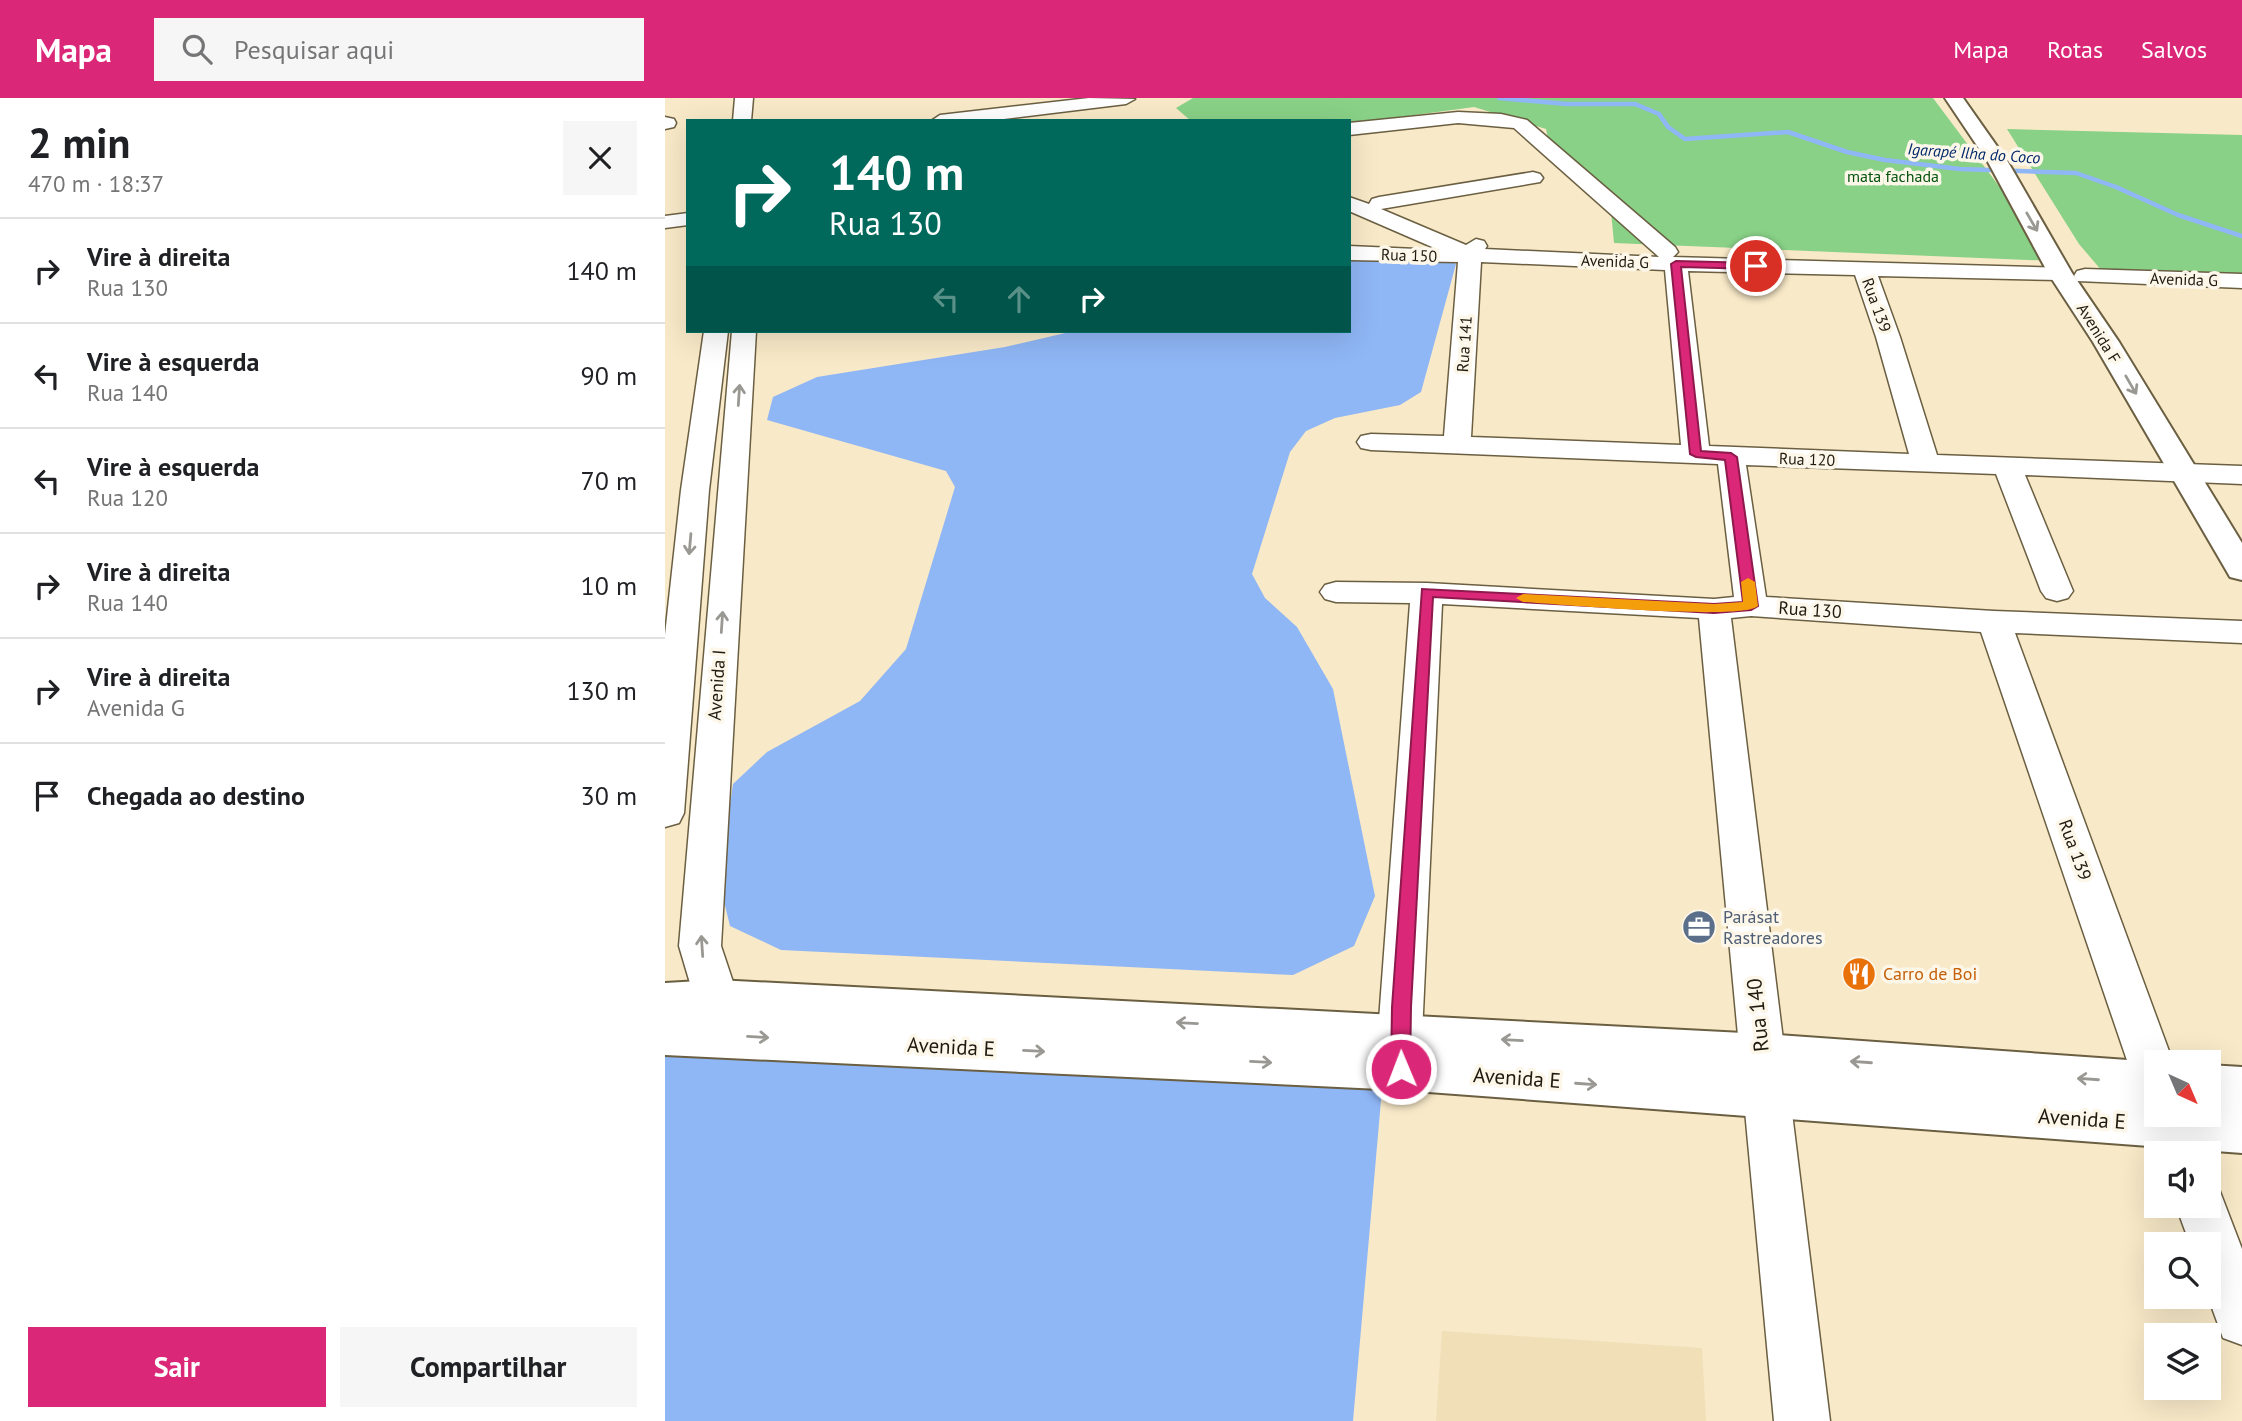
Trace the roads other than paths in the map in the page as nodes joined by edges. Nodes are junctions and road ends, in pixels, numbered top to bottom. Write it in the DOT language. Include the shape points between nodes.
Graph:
graph roads {
  1 [pos="744,98"];
  2 [pos="1954,98"];
  3 [pos="1126,99"];
  4 [pos="1054,108"];
  5 [pos="742,119"];
  6 [pos="958,119"];
  7 [pos="1993,119"];
  8 [pos="1351,129"];
  9 [pos="2008,168"];
  10 [pos="1533,178"];
  11 [pos="1351,191"];
  12 [pos="1379,203"];
  13 [pos="1351,204"];
  14 [pos="686,212"];
  15 [pos="665,215"];
  16 [pos="686,219"];
  17 [pos="665,222"];
  18 [pos="1351,253"];
  19 [pos="1472,253"];
  20 [pos="1672,258"];
  21 [pos="1864,269"];
  22 [pos="2067,271"];
  23 [pos="2242,281"];
  24 [pos="716,333"];
  25 [pos="744,333"];
  26 [pos="1371,442"];
  27 [pos="1457,444"];
  28 [pos="1696,454"];
  29 [pos="1731,457"];
  30 [pos="1925,462"];
  31 [pos="2007,465"];
  32 [pos="2182,472"];
  33 [pos="2228,482"];
  34 [pos="733,485"];
  35 [pos="695,490"];
  36 [pos="665,495"];
  37 [pos="2242,570"];
  38 [pos="2057,590"];
  39 [pos="1336,592"];
  40 [pos="1427,593"];
  41 [pos="1733,607"];
  42 [pos="1994,622"];
  43 [pos="2242,632"];
  44 [pos="665,813"];
  45 [pos="665,1003"];
  46 [pos="696,1023"];
  47 [pos="2146,1050"];
  48 [pos="1400,1052"];
  49 [pos="1765,1076"];
  50 [pos="2221,1088"];
  51 [pos="2242,1089"];
  52 [pos="2144,1116"];
  53 [pos="2221,1127"];
  54 [pos="2242,1130"];
  55 [pos="2205,1218"];
  56 [pos="2242,1319"];
  57 [pos="1802,1421"];
  1 -- 5 [label="street"];
  2 -- 9 [label="main road, Avenida F"];
  3 -- 4 [label="street"];
  4 -- 6 [label="street"];
  7 -- 9 [label="main road, Avenida F"];
  8 -- 20 [label="street" via="1473,117 1504,118 1520,124"];
  9 -- 22 [label="main road, Avenida F, one-way"];
  9 -- 22 [label="main road, Avenida F" via="2032,184"];
  10 -- 12 [label="street"];
  11 -- 12 [label="street, Avenida G"];
  12 -- 19 [label="street, Avenida G"];
  13 -- 19 [label="street, Avenida G"];
  14 -- 15 [label="street"];
  16 -- 17 [label="street"];
  18 -- 19 [label="street, Rua 150"];
  19 -- 20 [label="street, Avenida G"];
  19 -- 27 [label="street, Rua 141"];
  20 -- 21 [label="street, Avenida G"];
  20 -- 22 [label="street, Avenida G"];
  20 -- 28 [label="street"];
  21 -- 22 [label="street, Avenida G"];
  21 -- 30 [label="street, Rua 139"];
  22 -- 23 [label="street, Avenida G"];
  22 -- 32 [label="main road, Avenida F, one-way"];
  22 -- 33 [label="main road, Avenida F"];
  24 -- 35 [label="street"];
  34 -- 25 [label="street, Avenida I, one-way"];
  26 -- 27 [label="street, Rua 120"];
  27 -- 28 [label="street, Rua 120"];
  28 -- 29 [label="street, Rua 120"];
  29 -- 30 [label="street, Rua 120"];
  29 -- 41 [label="street, Rua 140"];
  30 -- 31 [label="street, Rua 120"];
  31 -- 32 [label="street, Rua 120"];
  31 -- 38 [label="street"];
  32 -- 33 [label="street, Rua 120"];
  32 -- 37 [label="main road, Avenida F"];
  34 -- 35 [label="street"];
  46 -- 34 [label="street, Avenida I, one-way"];
  35 -- 36 [label="street"];
  35 -- 44 [label="street, one-way"];
  39 -- 40 [label="street, Rua 130"];
  40 -- 41 [label="street, Rua 130"];
  40 -- 48 [label="street"];
  41 -- 42 [label="street, Rua 130"];
  41 -- 49 [label="street, Rua 140"];
  42 -- 43 [label="street, Rua 130"];
  42 -- 47 [label="street, Rua 139"];
  45 -- 46 [label="main road, Avenida E"];
  46 -- 48 [label="main road, Avenida E"];
  48 -- 49 [label="main road, Avenida E"];
  49 -- 52 [label="main road, Avenida E"];
  49 -- 57 [label="street, Rua 140"];
  50 -- 51 [label="main road"];
  53 -- 54 [label="main road, Avenida E"];
  55 -- 56 [label="street"];
}
